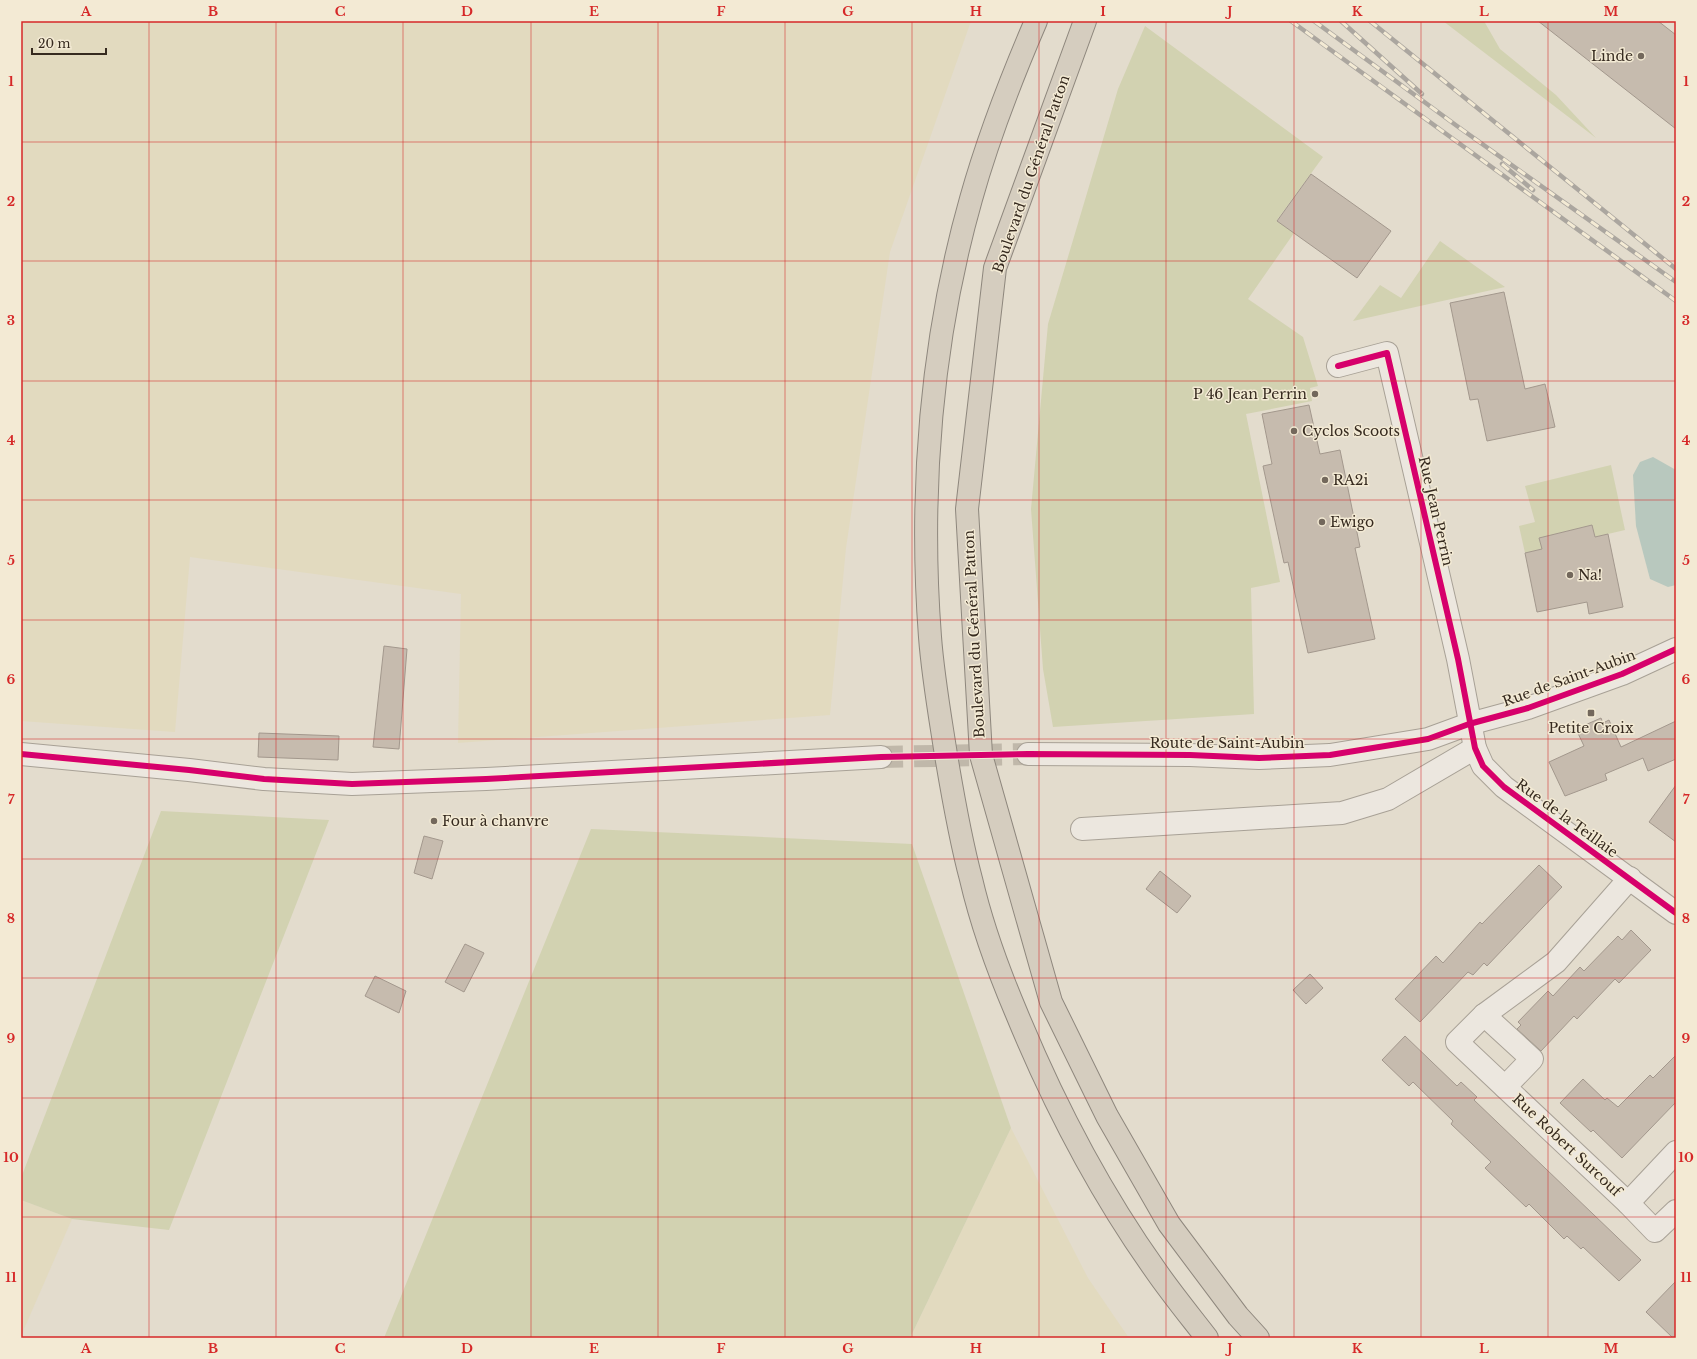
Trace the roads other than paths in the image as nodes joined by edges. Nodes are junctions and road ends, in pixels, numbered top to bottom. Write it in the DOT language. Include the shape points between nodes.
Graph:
graph roads {
  1 [pos="1036,21"];
  2 [pos="1085,21"];
  3 [pos="1338,366"];
  4 [pos="1676,649"];
  5 [pos="1469,724"];
  6 [pos="1475,748"];
  7 [pos="21,754"];
  8 [pos="1028,754"];
  9 [pos="881,757"];
  10 [pos="1082,830"];
  11 [pos="1630,878"];
  12 [pos="1676,912"];
  13 [pos="1484,1015"];
  14 [pos="1505,1087"];
  15 [pos="1676,1152"];
  16 [pos="1628,1203"];
  17 [pos="1676,1211"];
  18 [pos="1206,1338"];
  19 [pos="1258,1338"];
  1 -- 18 [label="highway" via="992,134 971,198 943,326 932,408 927,481 930,638 952,791 971,880 992,949 1015,1010 1045,1078 1108,1197 1155,1270"];
  2 -- 19 [label="highway, Boulevard du Général Patton" via="995,268 967,509 981,756 1051,1002 1107,1116 1168,1224 1238,1316"];
  3 -- 5 [label="street, Rue Jean Perrin" via="1387,353 1458,659"];
  4 -- 5 [label="street, Rue de Saint-Aubin" via="1622,674 1552,700"];
  5 -- 6 [label="street, Rue de la Teillaie"];
  5 -- 8 [label="street, Route de Saint-Aubin" via="1428,739 1330,755 1259,758"];
  6 -- 10 [label="street" via="1388,799 1342,813"];
  6 -- 11 [label="street, Rue de la Teillaie" via="1483,766 1504,787"];
  7 -- 9 [label="street" via="264,779 352,784"];
  11 -- 12 [label="street, Rue de la Teillaie"];
  11 -- 13 [label="street, Rue Robert Surcouf" via="1556,962"];
  13 -- 14 [label="street, Rue Robert Surcouf" via="1457,1042"];
  13 -- 14 [label="street, Rue Robert Surcouf" via="1532,1059"];
  14 -- 16 [label="street, Rue Robert Surcouf"];
  15 -- 16 [label="street, Rue Robert Surcouf"];
  16 -- 17 [label="street, Rue Robert Surcouf" via="1655,1231"];
}
